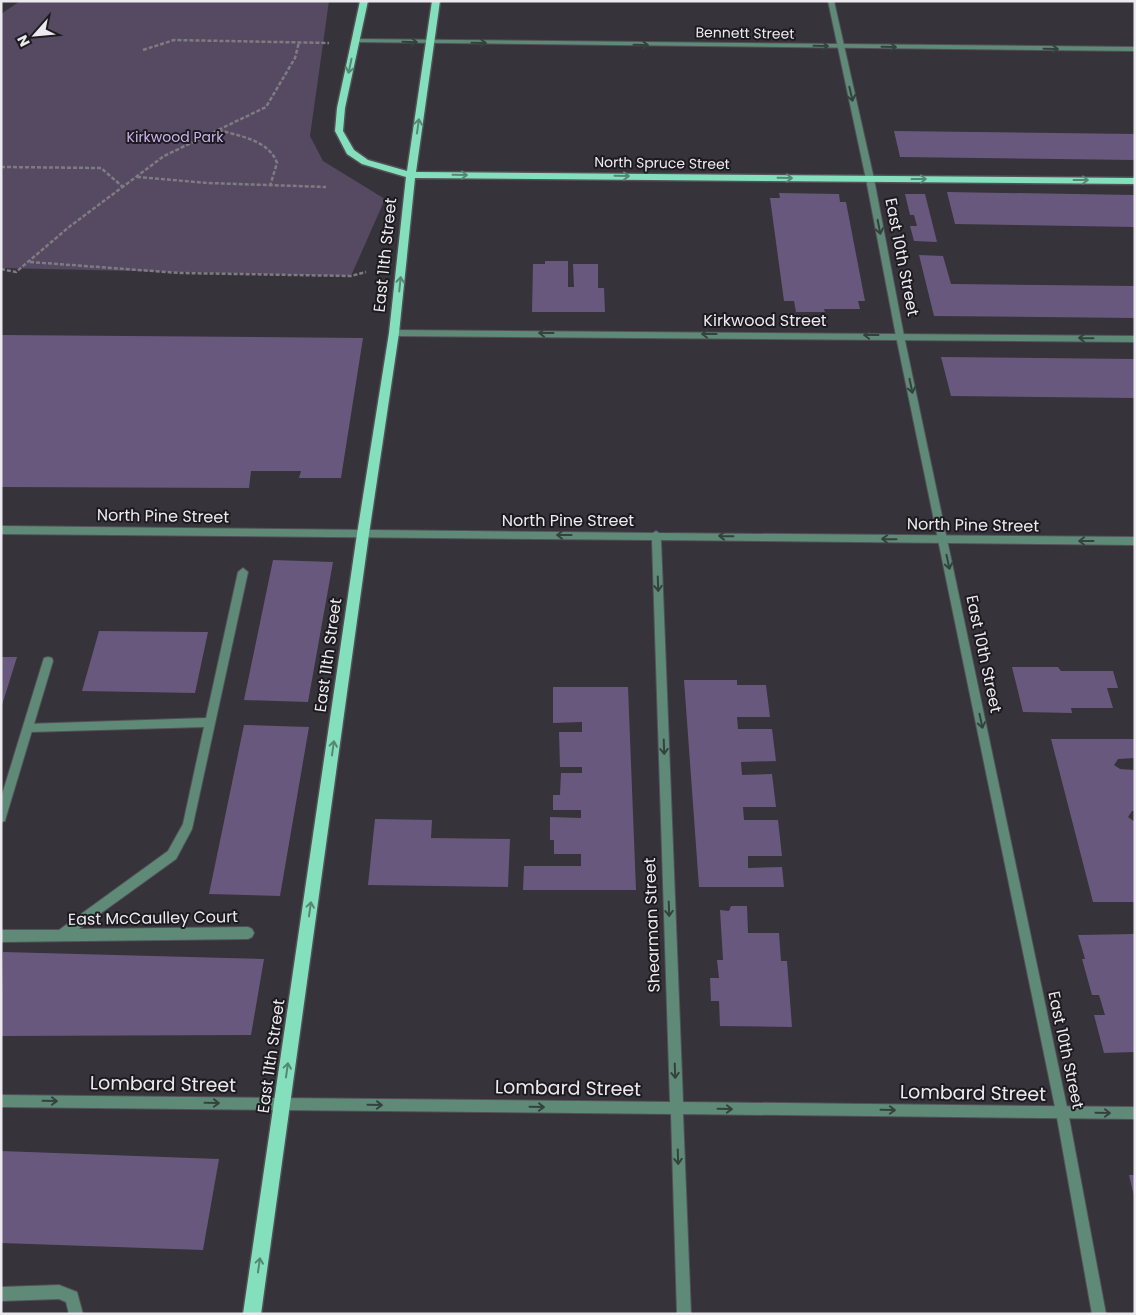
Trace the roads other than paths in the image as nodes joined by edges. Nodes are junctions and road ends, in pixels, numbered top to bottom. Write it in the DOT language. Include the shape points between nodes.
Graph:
graph roads {
  1 [pos="364,1"];
  2 [pos="436,1"];
  3 [pos="831,1"];
  4 [pos="355,41"];
  5 [pos="430,43"];
  6 [pos="840,47"];
  7 [pos="1135,49"];
  8 [pos="411,175"];
  9 [pos="870,179"];
  10 [pos="1135,181"];
  11 [pos="394,332"];
  12 [pos="900,336"];
  13 [pos="1135,339"];
  14 [pos="1,530"];
  15 [pos="363,534"];
  16 [pos="656,536"];
  17 [pos="944,540"];
  18 [pos="1135,541"];
  19 [pos="243,572"];
  20 [pos="48,660"];
  21 [pos="211,722"];
  22 [pos="30,727"];
  23 [pos="1,817"];
  24 [pos="248,933"];
  25 [pos="1,936"];
  26 [pos="60,936"];
  27 [pos="1,1101"];
  28 [pos="282,1104"];
  29 [pos="676,1108"];
  30 [pos="1062,1112"];
  31 [pos="1135,1113"];
  32 [pos="1,1294"];
  33 [pos="76,1314"];
  34 [pos="252,1314"];
  35 [pos="684,1314"];
  36 [pos="1099,1314"];
  1 -- 4 [label="main road, North Spruce Street"];
  2 -- 5 [label="main road, East 11th Street"];
  3 -- 6 [label="street, East 10th Street"];
  4 -- 5 [label="street, Bennett Street, one-way"];
  4 -- 8 [label="main road, North Spruce Street, one-way" via="341,108 339,131 344,143 350,152 377,168"];
  5 -- 6 [label="street, Bennett Street, one-way"];
  8 -- 5 [label="main road, East 11th Street, one-way"];
  6 -- 7 [label="street, Bennett Street, one-way"];
  6 -- 9 [label="street, East 10th Street, one-way"];
  8 -- 9 [label="main road, North Spruce Street, one-way"];
  11 -- 8 [label="main road, East 11th Street, one-way"];
  9 -- 10 [label="main road, North Spruce Street, one-way"];
  9 -- 12 [label="street, East 10th Street, one-way"];
  12 -- 11 [label="street, Kirkwood Street, one-way"];
  11 -- 15 [label="main road, East 11th Street"];
  13 -- 12 [label="street, Kirkwood Street, one-way"];
  12 -- 17 [label="street, East 10th Street, one-way"];
  14 -- 15 [label="street, North Pine Street"];
  16 -- 15 [label="street, North Pine Street, one-way"];
  28 -- 15 [label="main road, East 11th Street, one-way"];
  17 -- 16 [label="street, North Pine Street, one-way"];
  16 -- 29 [label="street, Shearman Street, one-way"];
  18 -- 17 [label="street, North Pine Street, one-way"];
  17 -- 30 [label="street, East 10th Street, one-way"];
  19 -- 21 [label="street, East McCaulley Court"];
  20 -- 22 [label="street"];
  21 -- 22 [label="street"];
  21 -- 26 [label="street, East McCaulley Court" via="188,825 172,855"];
  22 -- 23 [label="street"];
  24 -- 26 [label="street, East McCaulley Court"];
  25 -- 26 [label="street, East McCaulley Court"];
  27 -- 28 [label="street, Lombard Street, one-way"];
  28 -- 29 [label="street, Lombard Street, one-way"];
  34 -- 28 [label="main road, East 11th Street, one-way"];
  29 -- 30 [label="street, Lombard Street, one-way"];
  29 -- 35 [label="street, Shearman Street, one-way"];
  30 -- 31 [label="street, Lombard Street, one-way"];
  30 -- 36 [label="street, East 10th Street"];
  32 -- 33 [label="street" via="59,1292 72,1297"];
}
